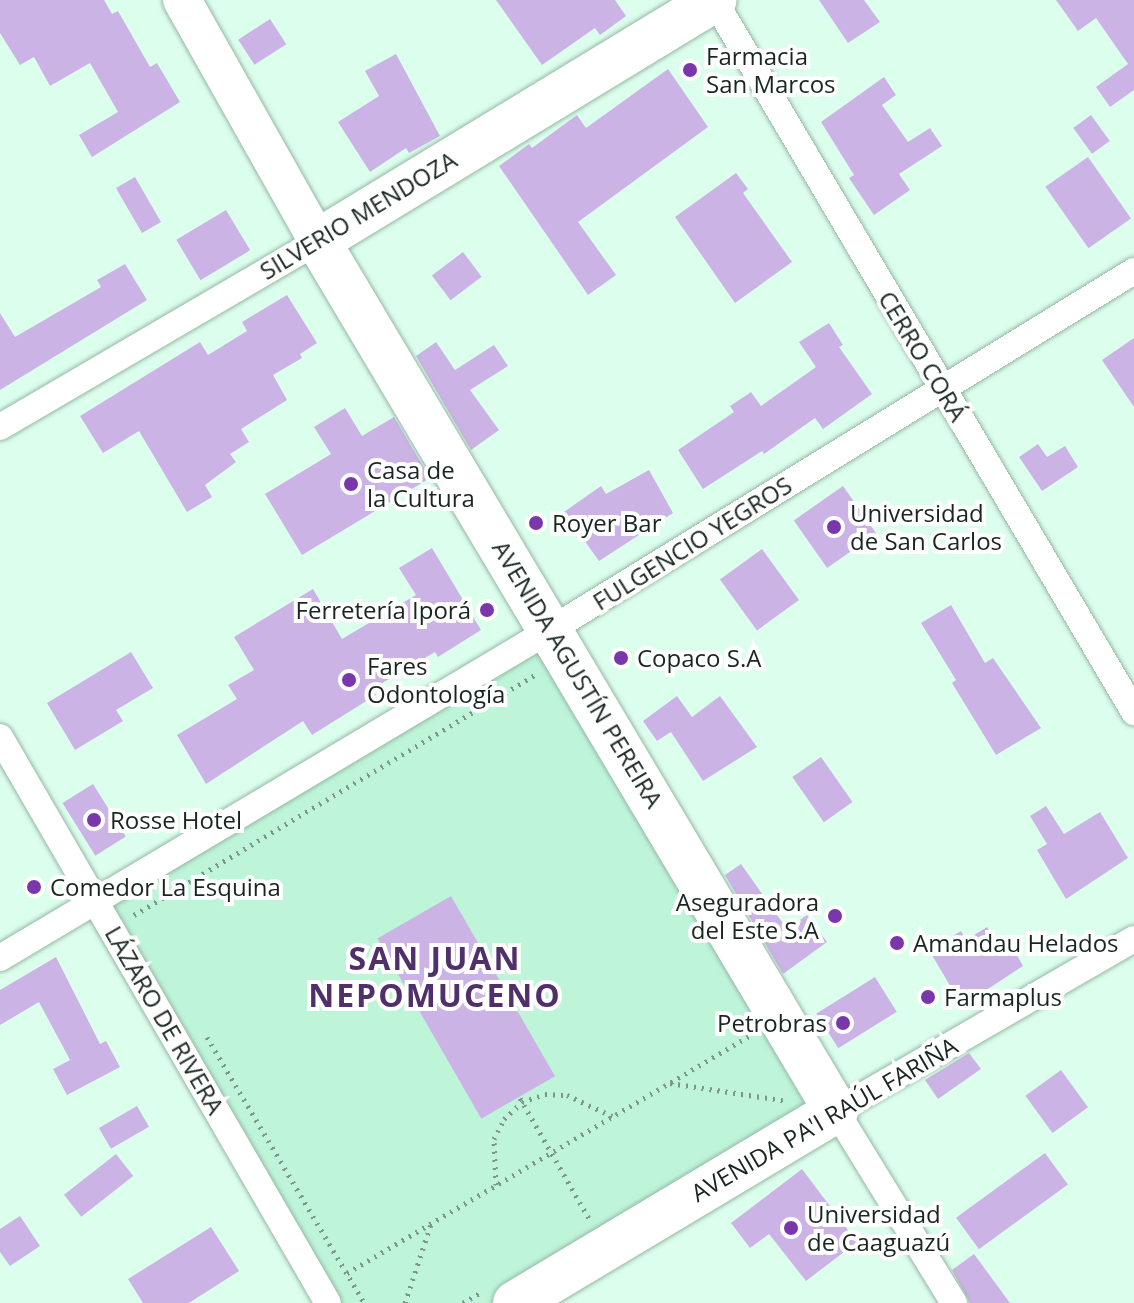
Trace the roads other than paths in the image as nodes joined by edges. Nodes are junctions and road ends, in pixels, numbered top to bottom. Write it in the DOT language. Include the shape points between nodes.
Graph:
graph roads {
  1 [pos="182,0"];
  2 [pos="714,0"];
  3 [pos="318,241"];
  4 [pos="1134,271"];
  5 [pos="942,390"];
  6 [pos="0,427"];
  7 [pos="552,629"];
  8 [pos="1134,712"];
  9 [pos="0,737"];
  10 [pos="96,900"];
  11 [pos="1134,939"];
  12 [pos="0,958"];
  13 [pos="816,1107"];
  14 [pos="328,1303"];
  15 [pos="515,1303"];
  16 [pos="954,1303"];
  1 -- 3 [label="main road, AVENIDA AGUSTÍN PEREIRA"];
  2 -- 3 [label="highway, SILVERIO MENDOZA"];
  2 -- 5 [label="street, CERRO CORÁ"];
  3 -- 6 [label="street, SILVERIO MENDOZA"];
  3 -- 7 [label="highway, AVENIDA AGUSTÍN PEREIRA"];
  4 -- 5 [label="street, FULGENCIO YEGROS"];
  5 -- 7 [label="street, FULGENCIO YEGROS"];
  5 -- 8 [label="street, CERRO CORÁ"];
  7 -- 10 [label="street, FULGENCIO YEGROS"];
  7 -- 13 [label="highway, AVENIDA AGUSTÍN PEREIRA"];
  9 -- 10 [label="street, LÁZARO DE RIVERA"];
  10 -- 12 [label="street, FULGENCIO YEGROS"];
  10 -- 14 [label="street, LÁZARO DE RIVERA"];
  11 -- 13 [label="street, AVENIDA PA'I RAÚL FARIÑA"];
  13 -- 15 [label="highway, AVENIDA PA'I RAÚL FARIÑA"];
  13 -- 16 [label="street, AVENIDA AGUSTÍN PEREIRA"];
}
